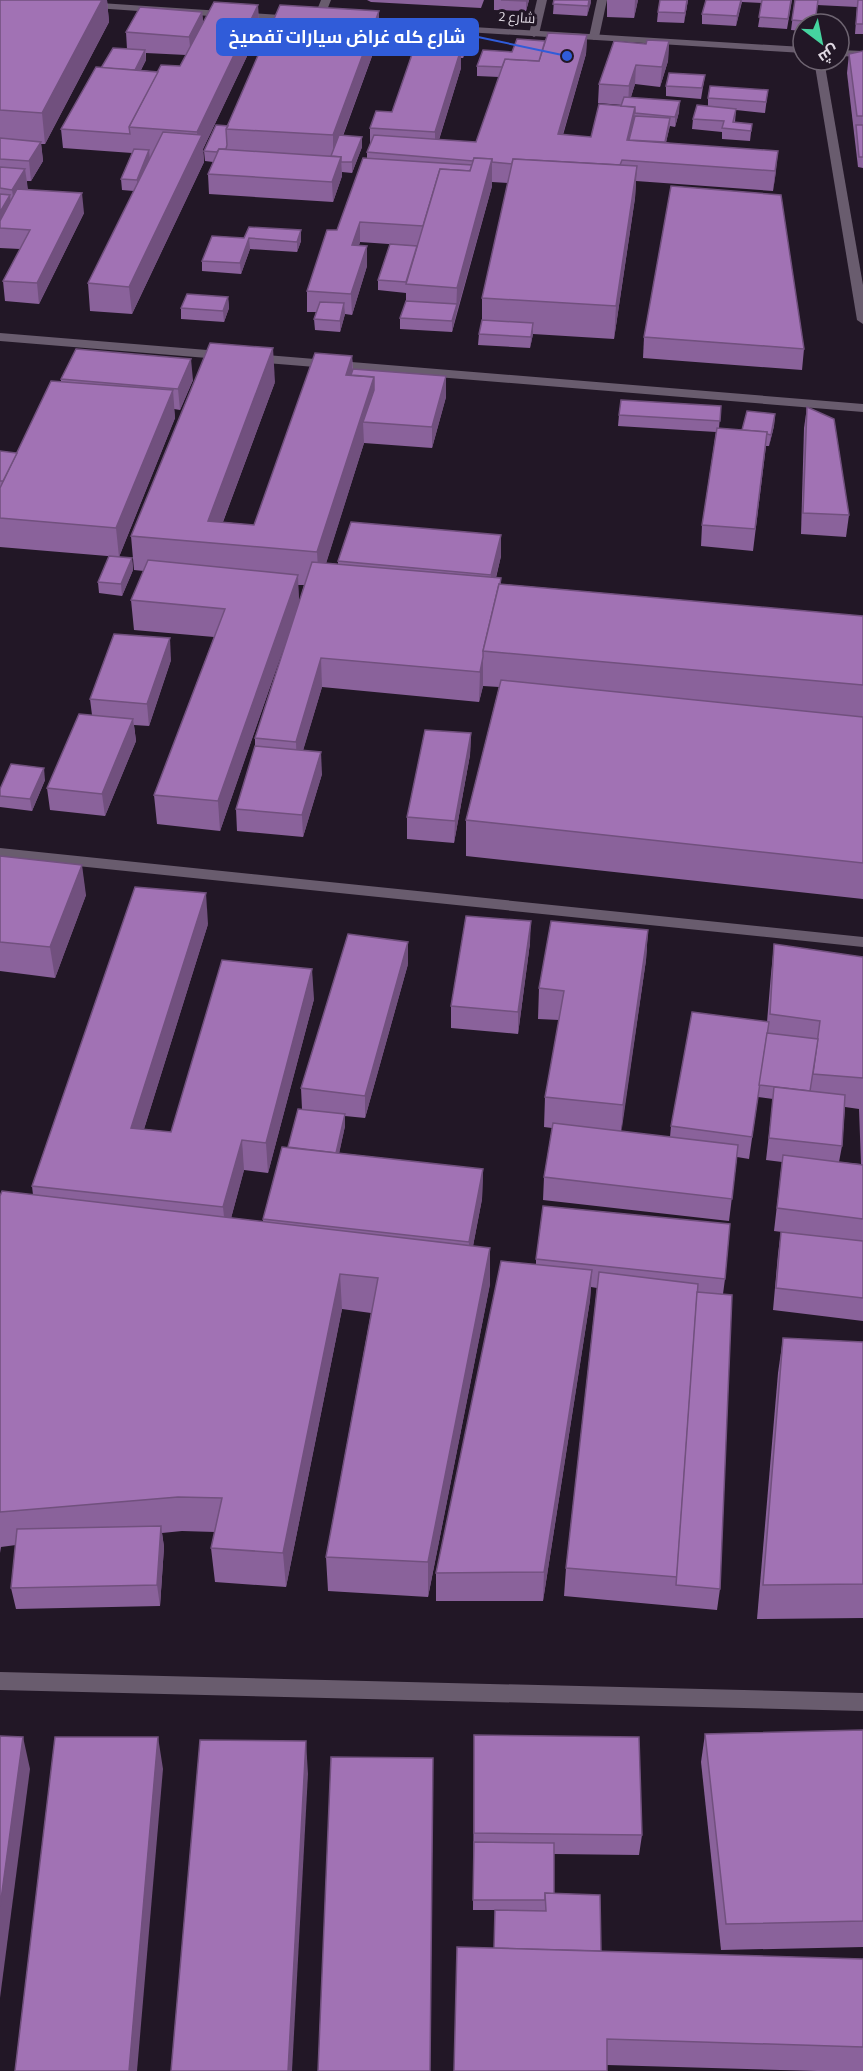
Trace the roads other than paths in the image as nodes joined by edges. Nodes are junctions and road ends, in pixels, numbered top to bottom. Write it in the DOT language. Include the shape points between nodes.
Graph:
graph roads {
  1 [pos="326,0"];
  2 [pos="542,0"];
  3 [pos="602,0"];
  4 [pos="79,4"];
  5 [pos="318,20"];
  6 [pos="330,21"];
  7 [pos="342,22"];
  8 [pos="534,34"];
  9 [pos="594,37"];
  10 [pos="791,49"];
  11 [pos="821,72"];
  12 [pos="863,321"];
  13 [pos="0,338"];
  14 [pos="863,408"];
  15 [pos="0,853"];
  16 [pos="863,942"];
  17 [pos="0,1682"];
  18 [pos="863,1702"];
  1 -- 5 [label="street"];
  2 -- 8 [label="street"];
  3 -- 9 [label="street"];
  4 -- 5 [label="street"];
  5 -- 6 [label="street"];
  7 -- 8 [label="street, شارع 2"];
  8 -- 9 [label="street, شارع 2"];
  9 -- 10 [label="street, شارع 2"];
  11 -- 12 [label="street"];
  13 -- 14 [label="street"];
  15 -- 16 [label="street"];
  17 -- 18 [label="street"];
}
